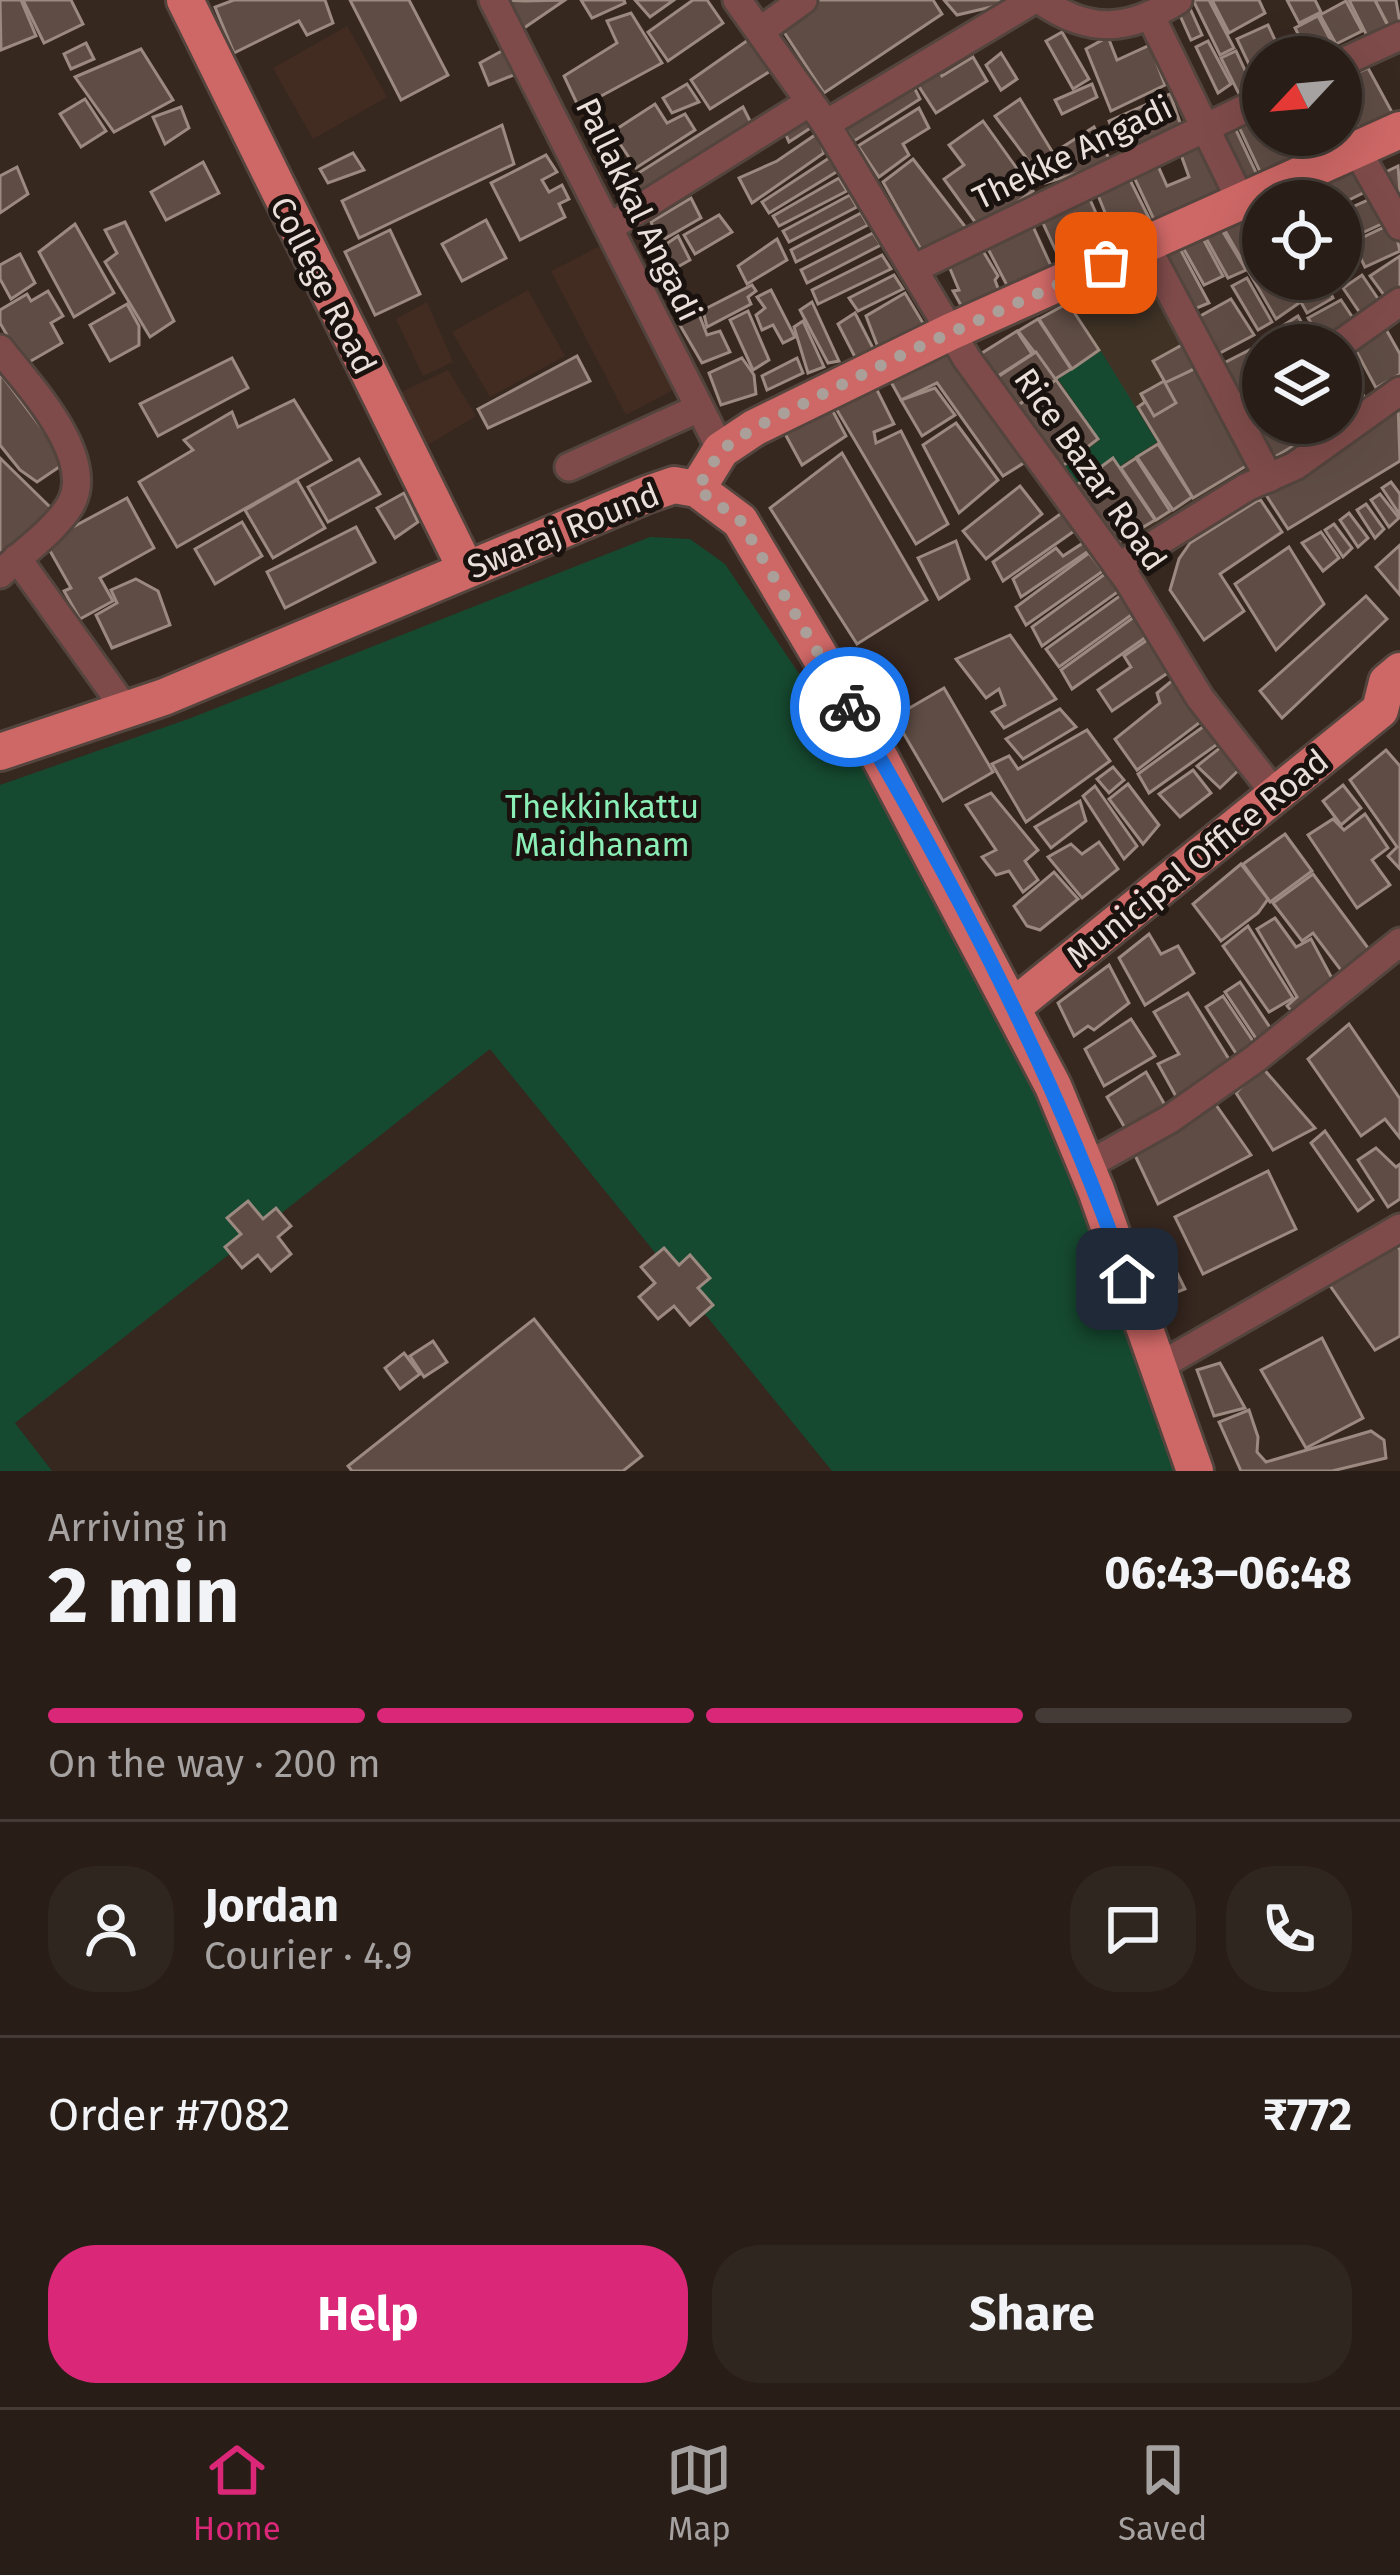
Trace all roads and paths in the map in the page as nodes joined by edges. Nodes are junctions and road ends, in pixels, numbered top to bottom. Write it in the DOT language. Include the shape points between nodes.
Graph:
graph roads {
  1 [pos="185,0"];
  2 [pos="493,0"];
  3 [pos="737,0"];
  4 [pos="803,0"];
  5 [pos="1036,0"];
  6 [pos="1178,0"];
  7 [pos="1151,17"];
  8 [pos="760,32"];
  9 [pos="1400,35"];
  10 [pos="1362,53"];
  11 [pos="1242,110"];
  12 [pos="818,113"];
  13 [pos="1205,128"];
  14 [pos="1400,130"];
  15 [pos="1362,144"];
  16 [pos="1335,156"];
  17 [pos="1360,156"];
  18 [pos="1240,199"];
  19 [pos="1400,226"];
  20 [pos="610,227"];
  21 [pos="1146,246"];
  22 [pos="913,269"];
  23 [pos="1400,302"];
  24 [pos="1362,329"];
  25 [pos="950,332"];
  26 [pos="0,349"];
  27 [pos="1400,392"];
  28 [pos="1242,407"];
  29 [pos="697,409"];
  30 [pos="1234,412"];
  31 [pos="721,450"];
  32 [pos="569,466"];
  33 [pos="1269,478"];
  34 [pos="697,489"];
  35 [pos="8,566"];
  36 [pos="1118,567"];
  37 [pos="466,569"];
  38 [pos="1400,671"];
  39 [pos="1390,708"];
  40 [pos="126,710"];
  41 [pos="8,742"];
  42 [pos="1276,795"];
  43 [pos="1400,942"];
  44 [pos="1014,1006"];
  45 [pos="1086,1166"];
  46 [pos="1400,1228"];
  47 [pos="1158,1367"];
  48 [pos="1195,1471"];
  1 -- 37 [label="main road, College Road"];
  2 -- 20 [label="street, Pallakkal Angadi"];
  3 -- 8 [label="street, Rice Bazar Road"];
  4 -- 8 [label="street"];
  5 -- 7 [label="street" via="1082,22 1127,26"];
  5 -- 12 [label="street"];
  6 -- 7 [label="street"];
  7 -- 13 [label="street"];
  8 -- 12 [label="street, Rice Bazar Road"];
  9 -- 10 [label="street"];
  11 -- 13 [label="street, Thekke Angadi"];
  12 -- 20 [label="street"];
  12 -- 22 [label="street, Rice Bazar Road"];
  13 -- 18 [label="street"];
  13 -- 22 [label="street, Thekke Angadi"];
  14 -- 15 [label="main road"];
  16 -- 18 [label="main road"];
  17 -- 19 [label="street"];
  18 -- 21 [label="main road"];
  20 -- 29 [label="street, Pallakkal Angadi"];
  21 -- 25 [label="main road"];
  21 -- 30 [label="street"];
  22 -- 25 [label="street, Rice Bazar Road"];
  23 -- 24 [label="street"];
  25 -- 31 [label="main road"];
  25 -- 36 [label="street, Rice Bazar Road"];
  26 -- 35 [label="street" via="52,416 75,476 71,505"];
  27 -- 33 [label="street"];
  28 -- 30 [label="street"];
  29 -- 31 [label="street, Pallakkal Angadi"];
  29 -- 32 [label="street"];
  30 -- 33 [label="street"];
  31 -- 34 [label="main road"];
  33 -- 36 [label="street"];
  34 -- 37 [label="main road, Swaraj Round" via="674,485 648,494"];
  34 -- 44 [label="main road, Swaraj Round" via="740,520"];
  35 -- 40 [label="street"];
  36 -- 42 [label="street, Rice Bazar Road" via="1200,698"];
  37 -- 40 [label="main road, Swaraj Round"];
  38 -- 39 [label="main road, Municipal Office Road" via="1387,682"];
  39 -- 42 [label="main road, Municipal Office Road"];
  40 -- 41 [label="main road, Swaraj Round"];
  42 -- 44 [label="main road, Municipal Office Road"];
  43 -- 45 [label="street" via="1255,1059"];
  44 -- 45 [label="main road, Swaraj Round"];
  45 -- 47 [label="main road, Swaraj Round"];
  46 -- 47 [label="street"];
  47 -- 48 [label="main road, Swaraj Round"];
}
